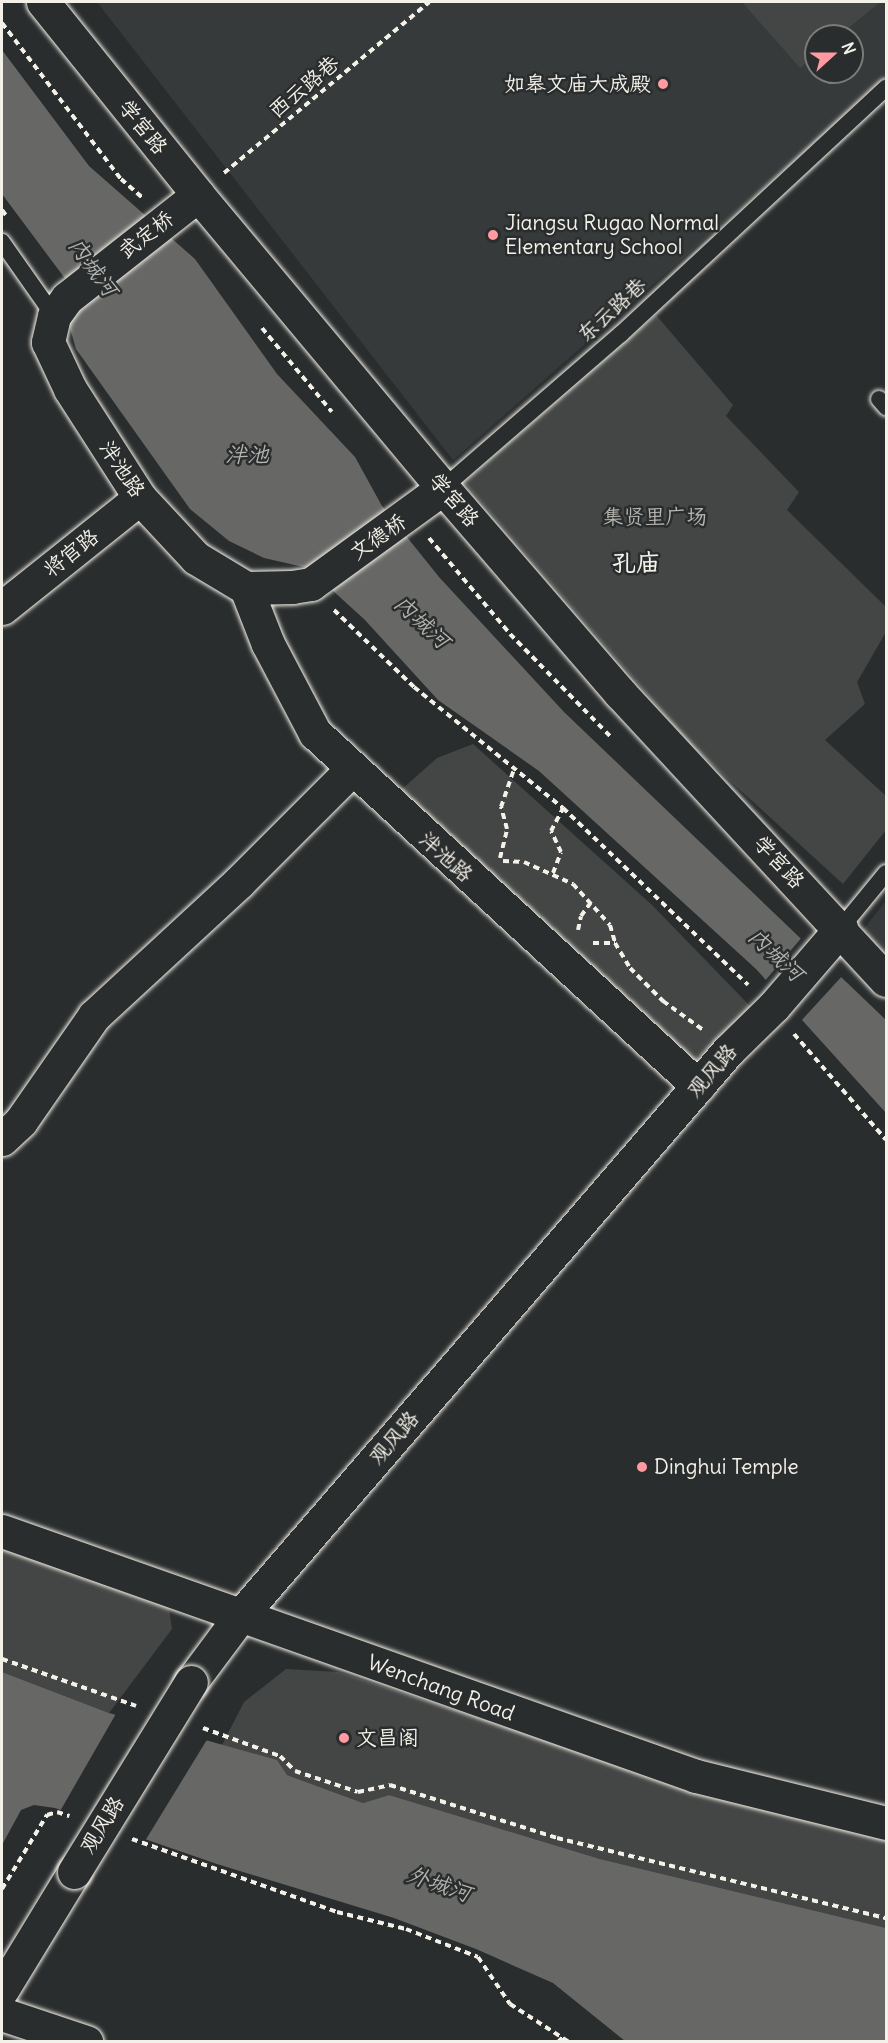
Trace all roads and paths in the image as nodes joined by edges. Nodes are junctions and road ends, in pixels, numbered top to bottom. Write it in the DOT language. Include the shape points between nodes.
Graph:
graph roads {
  1 [pos="44,2"];
  2 [pos="429,2"];
  3 [pos="886,88"];
  4 [pos="198,195"];
  5 [pos="2,210"];
  6 [pos="15,228"];
  7 [pos="2,242"];
  8 [pos="61,307"];
  9 [pos="443,488"];
  10 [pos="140,498"];
  11 [pos="301,586"];
  12 [pos="246,588"];
  13 [pos="2,608"];
  14 [pos="351,770"];
  15 [pos="514,770"];
  16 [pos="563,808"];
  17 [pos="553,873"];
  18 [pos="886,873"];
  19 [pos="834,937"];
  20 [pos="615,943"];
  21 [pos="584,945"];
  22 [pos="886,980"];
  23 [pos="771,1008"];
  24 [pos="728,1051"];
  25 [pos="698,1086"];
  26 [pos="2,1139"];
  27 [pos="886,1140"];
  28 [pos="2,1531"];
  29 [pos="241,1615"];
  30 [pos="2,1659"];
  31 [pos="140,1708"];
  32 [pos="192,1724"];
  33 [pos="78,1820"];
  34 [pos="886,1823"];
  35 [pos="120,1835"];
  36 [pos="2,1889"];
  37 [pos="886,1918"];
  38 [pos="2,1990"];
  39 [pos="2,2014"];
  40 [pos="563,2037"];
  41 [pos="86,2042"];
  42 [pos="558,2042"];
  43 [pos="569,2042"];
  1 -- 4 [label="street, 学宫路"];
  2 -- 4 [label="path, 西云路巷"];
  3 -- 9 [label="lane, 东云路巷" via="621,333"];
  4 -- 8 [label="street, 武定桥"];
  4 -- 9 [label="street, 学宫路"];
  5 -- 6 [label="path"];
  7 -- 8 [label="lane"];
  8 -- 10 [label="street, 泮池路" via="48,342 70,388"];
  9 -- 11 [label="street, 文德桥" via="402,520"];
  9 -- 19 [label="street, 学宫路"];
  10 -- 12 [label="street, 泮池路" via="196,558"];
  10 -- 13 [label="street, 将官路"];
  11 -- 12 [label="street"];
  11 -- 15 [label="path" via="333,609 414,687"];
  12 -- 14 [label="street, 泮池路" via="268,644 315,734"];
  14 -- 25 [label="street, 泮池路"];
  14 -- 26 [label="street" via="239,882 94,1016 21,1121"];
  15 -- 16 [label="path"];
  15 -- 17 [label="path" via="501,807 507,829 499,860 524,862"];
  16 -- 17 [label="path" via="551,831 561,852"];
  16 -- 23 [label="path"];
  17 -- 20 [label="path" via="592,901 610,925"];
  18 -- 19 [label="lane"];
  19 -- 22 [label="street, 学宫路"];
  19 -- 23 [label="street, 观风路"];
  20 -- 21 [label="path"];
  20 -- 24 [label="path" via="630,968 663,1001"];
  23 -- 24 [label="street, 观风路"];
  23 -- 27 [label="path"];
  24 -- 25 [label="street, 观风路"];
  25 -- 29 [label="street, 观风路"];
  28 -- 29 [label="street, Wenchang Road"];
  29 -- 34 [label="street, Wenchang Road" via="696,1776"];
  29 -- 38 [label="street, 观风路, bridge" via="191,1682"];
  30 -- 31 [label="path"];
  32 -- 37 [label="path" via="280,1756 295,1771 358,1792 390,1785 557,1838"];
  33 -- 36 [label="path" via="57,1812 47,1815"];
  35 -- 40 [label="path" via="337,1912 406,1929 478,1957 510,2004"];
  39 -- 41 [label="street"];
  40 -- 42 [label="path"];
  40 -- 43 [label="path"];
}
